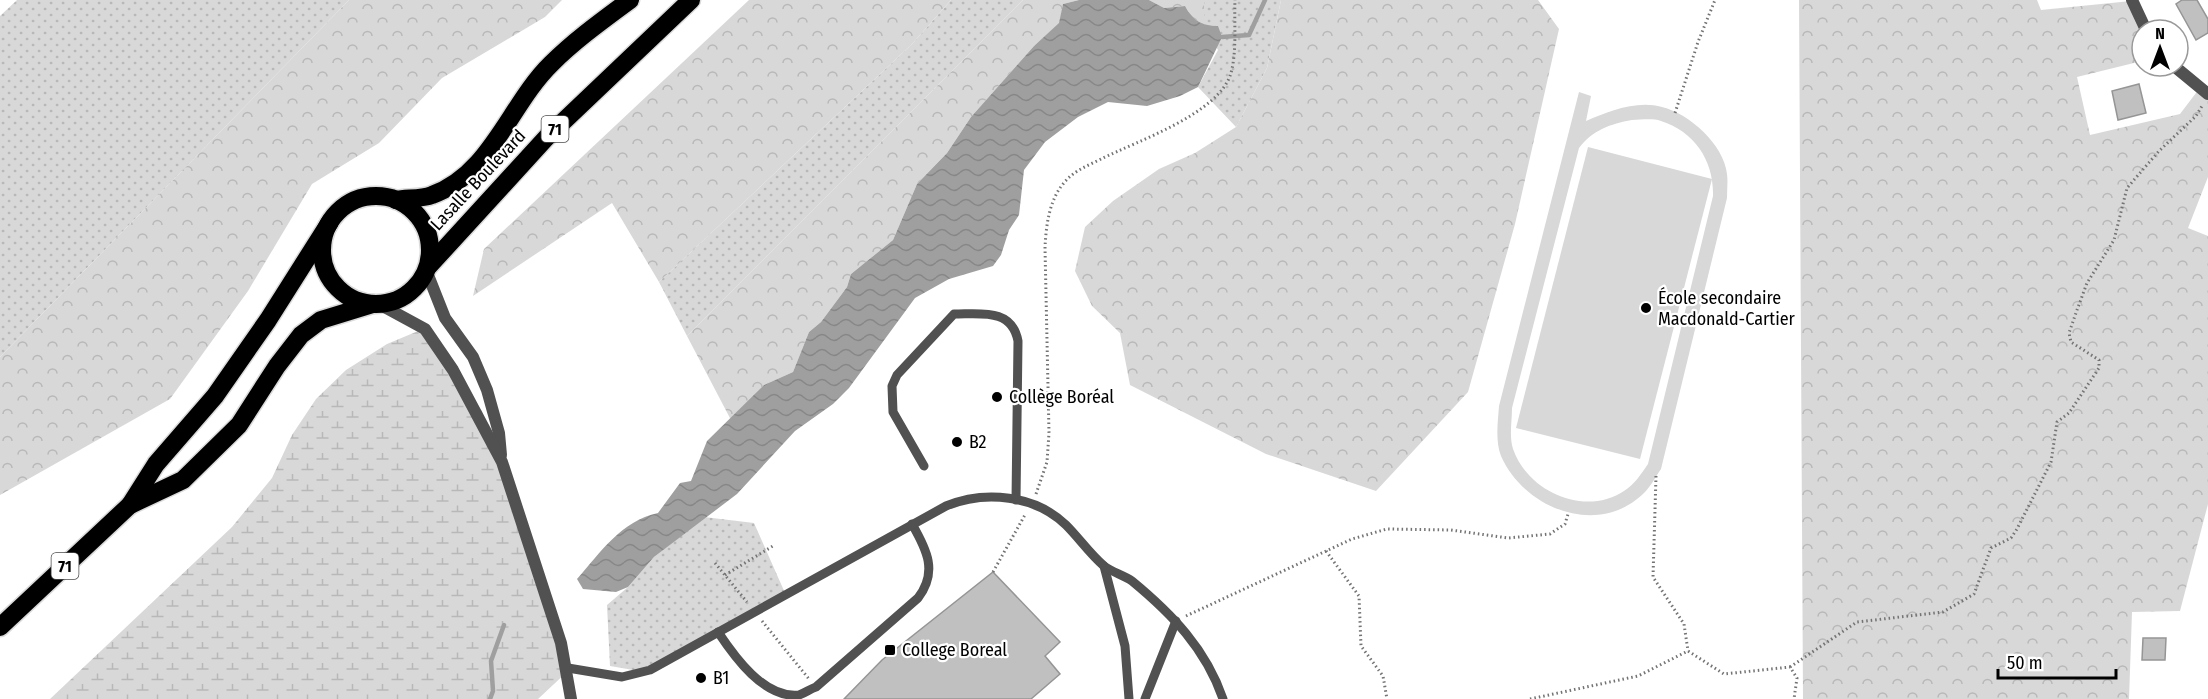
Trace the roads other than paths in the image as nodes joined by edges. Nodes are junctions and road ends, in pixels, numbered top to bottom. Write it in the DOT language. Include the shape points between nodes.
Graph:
graph roads {
  1 [pos="630,0"];
  2 [pos="691,0"];
  3 [pos="2133,0"];
  4 [pos="2141,18"];
  5 [pos="2188,78"];
  6 [pos="2208,96"];
  7 [pos="396,200"];
  8 [pos="330,222"];
  9 [pos="427,268"];
  10 [pos="377,304"];
  11 [pos="501,462"];
  12 [pos="924,466"];
  13 [pos="1016,500"];
  14 [pos="130,505"];
  15 [pos="912,524"];
  16 [pos="1104,566"];
  17 [pos="1176,621"];
  18 [pos="0,627"];
  19 [pos="718,632"];
  20 [pos="568,668"];
  21 [pos="571,699"];
  22 [pos="1129,699"];
  23 [pos="1145,699"];
  24 [pos="1222,699"];
  1 -- 7 [label="highway, Lasalle Boulevard / 71" via="550,65 490,149 460,180 432,195"];
  2 -- 9 [label="highway, Lasalle Boulevard / 71" via="546,138"];
  3 -- 4 [label="street"];
  5 -- 6 [label="street"];
  7 -- 8 [label="highway" via="366,197 339,210"];
  7 -- 9 [label="highway" via="410,208 428,234"];
  8 -- 10 [label="highway" via="322,252 333,283 352,297"];
  8 -- 14 [label="highway, 71" via="215,396 156,464"];
  9 -- 10 [label="highway" via="408,294"];
  9 -- 11 [label="street" via="445,318 472,357 487,390 499,433"];
  10 -- 11 [label="street" via="425,328 453,369"];
  10 -- 14 [label="highway, 71" via="321,320 301,335 239,425 183,480"];
  11 -- 20 [label="street"];
  12 -- 13 [label="lane" via="893,412 891,399 897,375 954,314 996,314 1006,318 1016,330 1018,341"];
  13 -- 15 [label="lane" via="990,496 959,500"];
  13 -- 16 [label="lane" via="1064,522"];
  14 -- 18 [label="highway, 71"];
  15 -- 19 [label="lane"];
  15 -- 19 [label="lane" via="929,557 930,576 925,588 816,687 797,696 772,694"];
  16 -- 17 [label="lane" via="1130,579"];
  16 -- 22 [label="lane" via="1125,646"];
  17 -- 23 [label="lane"];
  17 -- 24 [label="lane" via="1208,662"];
  19 -- 20 [label="lane" via="636,675 609,677"];
  20 -- 21 [label="street"];
}
